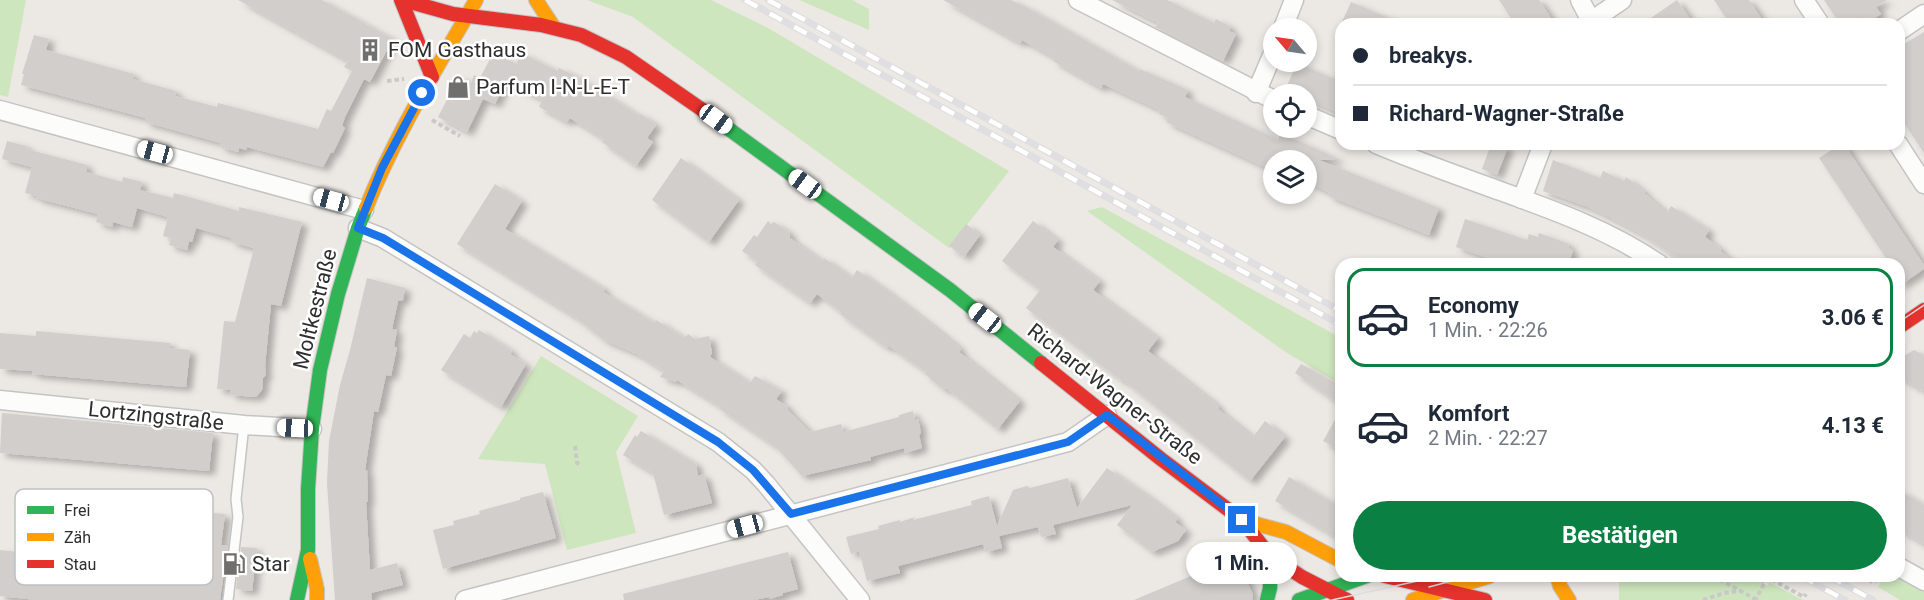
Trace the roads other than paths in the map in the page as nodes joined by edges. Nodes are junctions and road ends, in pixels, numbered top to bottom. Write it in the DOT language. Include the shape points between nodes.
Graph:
graph roads {
  1 [pos="402,0"];
  2 [pos="476,0"];
  3 [pos="536,0"];
  4 [pos="1078,0"];
  5 [pos="1294,0"];
  6 [pos="1580,0"];
  7 [pos="1622,0"];
  8 [pos="1804,0"];
  9 [pos="1924,14"];
  10 [pos="467,17"];
  11 [pos="1287,18"];
  12 [pos="1589,18"];
  13 [pos="1598,18"];
  14 [pos="1816,18"];
  15 [pos="553,27"];
  16 [pos="1905,27"];
  17 [pos="1265,72"];
  18 [pos="432,77"];
  19 [pos="1256,93"];
  20 [pos="1263,96"];
  21 [pos="0,110"];
  22 [pos="1317,120"];
  23 [pos="1335,127"];
  24 [pos="1391,150"];
  25 [pos="1541,150"];
  26 [pos="1902,150"];
  27 [pos="1924,184"];
  28 [pos="1522,199"];
  29 [pos="364,210"];
  30 [pos="358,228"];
  31 [pos="1649,258"];
  32 [pos="0,400"];
  33 [pos="1107,415"];
  34 [pos="244,425"];
  35 [pos="312,429"];
  36 [pos="791,514"];
  37 [pos="1242,520"];
  38 [pos="308,550"];
  39 [pos="1270,556"];
  40 [pos="1335,558"];
  41 [pos="1905,570"];
  42 [pos="1924,581"];
  43 [pos="1350,582"];
  44 [pos="1413,582"];
  45 [pos="1469,582"];
  46 [pos="1559,582"];
  47 [pos="1445,589"];
  48 [pos="1327,590"];
  49 [pos="486,598"];
  50 [pos="228,600"];
  51 [pos="297,600"];
  52 [pos="317,600"];
  53 [pos="465,600"];
  54 [pos="860,600"];
  55 [pos="1268,600"];
  56 [pos="1299,600"];
  57 [pos="1347,600"];
  58 [pos="1413,600"];
  59 [pos="1485,600"];
  60 [pos="1569,600"];
  1 -- 10 [label="main road, Richard-Wagner-Straße"];
  1 -- 18 [label="main road"];
  2 -- 10 [label="main road, Moltkestraße"];
  3 -- 15 [label="main road"];
  4 -- 19 [label="street"];
  5 -- 11 [label="street"];
  6 -- 12 [label="street"];
  7 -- 13 [label="street"];
  8 -- 14 [label="street"];
  9 -- 16 [label="street"];
  10 -- 15 [label="main road, Richard-Wagner-Straße"];
  10 -- 18 [label="main road, Moltkestraße"];
  15 -- 33 [label="main road, Richard-Wagner-Straße" via="583,35 618,52 672,88 940,283"];
  17 -- 19 [label="street"];
  18 -- 29 [label="main road, Moltkestraße" via="382,168"];
  19 -- 20 [label="street"];
  21 -- 29 [label="street"];
  22 -- 23 [label="street"];
  24 -- 28 [label="street"];
  25 -- 28 [label="street"];
  26 -- 27 [label="street"];
  28 -- 31 [label="street" via="1607,232"];
  29 -- 30 [label="main road, Moltkestraße"];
  30 -- 35 [label="main road, Moltkestraße" via="320,370"];
  30 -- 36 [label="street" via="383,238 718,442 753,470"];
  32 -- 34 [label="street, Lortzingstraße"];
  33 -- 36 [label="street" via="1068,442"];
  33 -- 37 [label="main road, Richard-Wagner-Straße"];
  34 -- 35 [label="street, Lortzingstraße"];
  34 -- 50 [label="lane"];
  35 -- 38 [label="main road, Moltkestraße"];
  36 -- 49 [label="street"];
  36 -- 54 [label="street"];
  37 -- 39 [label="main road, Richard-Wagner-Straße"];
  37 -- 40 [label="main road, Richard-Wagner-Straße" via="1286,532"];
  38 -- 51 [label="main road, Moltkestraße"];
  38 -- 52 [label="main road, Moltkestraße"];
  39 -- 48 [label="main road, Richard-Wagner-Straße"];
  39 -- 55 [label="main road"];
  41 -- 42 [label="street"];
  43 -- 48 [label="main road"];
  44 -- 47 [label="main road"];
  45 -- 47 [label="main road"];
  46 -- 60 [label="main road"];
  47 -- 58 [label="main road"];
  47 -- 59 [label="main road"];
  48 -- 56 [label="main road"];
  48 -- 57 [label="main road, Richard-Wagner-Straße"];
  49 -- 53 [label="street"];
}
